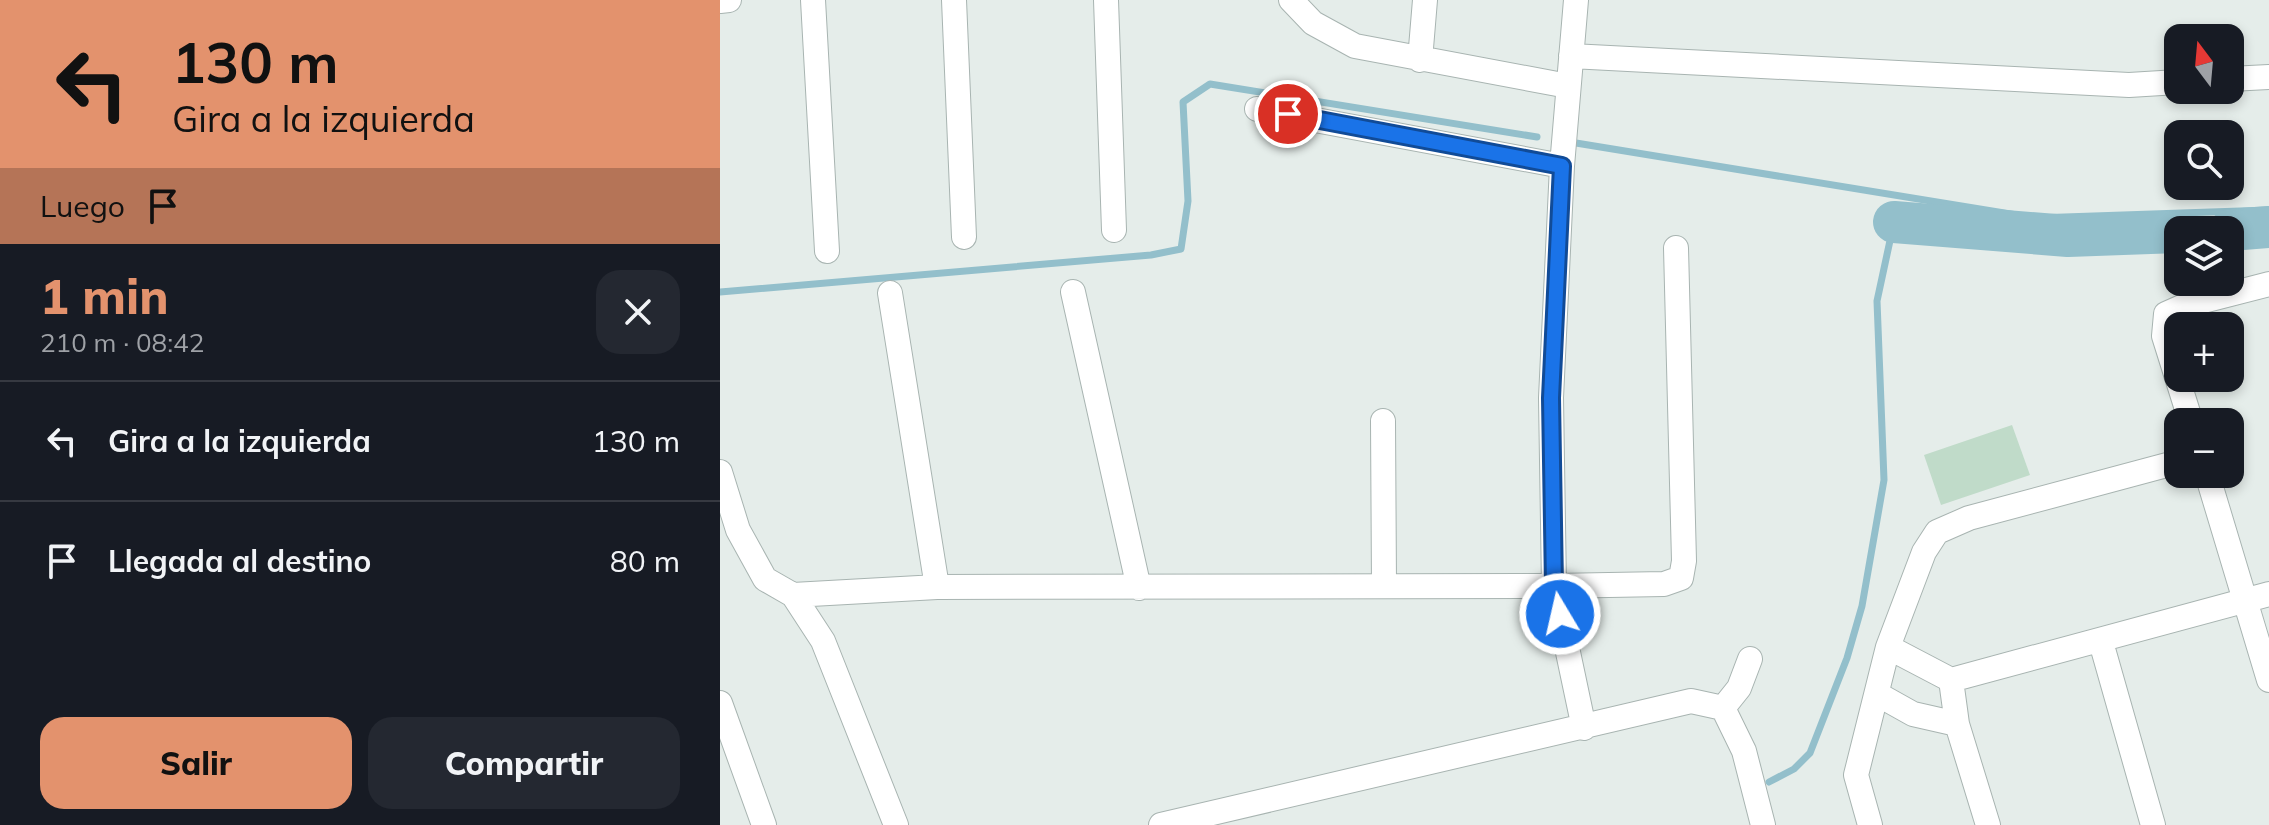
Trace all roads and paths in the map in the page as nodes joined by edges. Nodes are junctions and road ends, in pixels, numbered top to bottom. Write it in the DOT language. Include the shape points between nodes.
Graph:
graph roads {
  1 [pos="729,0"];
  2 [pos="813,0"];
  3 [pos="954,0"];
  4 [pos="1106,0"];
  5 [pos="1291,0"];
  6 [pos="1425,0"];
  7 [pos="1576,0"];
  8 [pos="720,1"];
  9 [pos="1571,56"];
  10 [pos="1420,60"];
  11 [pos="2269,77"];
  12 [pos="2244,78"];
  13 [pos="2164,83"];
  14 [pos="1568,86"];
  15 [pos="1257,109"];
  16 [pos="1562,166"];
  17 [pos="1114,230"];
  18 [pos="964,237"];
  19 [pos="1676,248"];
  20 [pos="827,251"];
  21 [pos="2269,284"];
  22 [pos="1073,292"];
  23 [pos="890,293"];
  24 [pos="2187,408"];
  25 [pos="1383,421"];
  26 [pos="2164,466"];
  27 [pos="720,472"];
  28 [pos="2213,488"];
  29 [pos="1384,585"];
  30 [pos="1554,586"];
  31 [pos="937,587"];
  32 [pos="1139,588"];
  33 [pos="793,595"];
  34 [pos="2257,597"];
  35 [pos="2101,642"];
  36 [pos="1888,647"];
  37 [pos="1750,659"];
  38 [pos="1951,680"];
  39 [pos="2269,680"];
  40 [pos="1879,695"];
  41 [pos="720,703"];
  42 [pos="1723,708"];
  43 [pos="1957,724"];
  44 [pos="1584,728"];
  45 [pos="1258,815"];
  46 [pos="764,825"];
  47 [pos="896,825"];
  48 [pos="1161,825"];
  49 [pos="1763,825"];
  50 [pos="1870,825"];
  51 [pos="1988,825"];
  52 [pos="2153,825"];
  1 -- 8 [label="street"];
  2 -- 20 [label="street"];
  3 -- 18 [label="street"];
  4 -- 17 [label="street"];
  5 -- 10 [label="street" via="1313,23 1355,46"];
  6 -- 10 [label="street"];
  7 -- 9 [label="street"];
  9 -- 13 [label="street"];
  9 -- 14 [label="street"];
  10 -- 14 [label="street"];
  11 -- 12 [label="street"];
  14 -- 16 [label="street"];
  15 -- 16 [label="street"];
  16 -- 30 [label="street" via="1551,398"];
  19 -- 30 [label="street" via="1681,578 1664,584"];
  21 -- 24 [label="street" via="2166,314 2164,336"];
  22 -- 32 [label="street"];
  23 -- 31 [label="street"];
  25 -- 29 [label="street"];
  26 -- 36 [label="street" via="1969,518 1937,532 1924,552"];
  27 -- 33 [label="street" via="738,530 765,579"];
  28 -- 34 [label="street"];
  29 -- 30 [label="street"];
  29 -- 32 [label="street"];
  30 -- 44 [label="street"];
  31 -- 32 [label="street"];
  31 -- 33 [label="street"];
  33 -- 47 [label="street" via="823,641"];
  34 -- 35 [label="street"];
  34 -- 39 [label="street"];
  35 -- 38 [label="street"];
  35 -- 52 [label="street"];
  36 -- 38 [label="street"];
  36 -- 40 [label="street"];
  37 -- 42 [label="street" via="1739,688"];
  38 -- 43 [label="street"];
  40 -- 43 [label="street" via="1913,714"];
  40 -- 50 [label="street" via="1856,775"];
  41 -- 46 [label="street"];
  42 -- 44 [label="street" via="1691,701"];
  42 -- 49 [label="street" via="1744,751"];
  43 -- 51 [label="street"];
  44 -- 45 [label="street"];
  45 -- 48 [label="street"];
}
